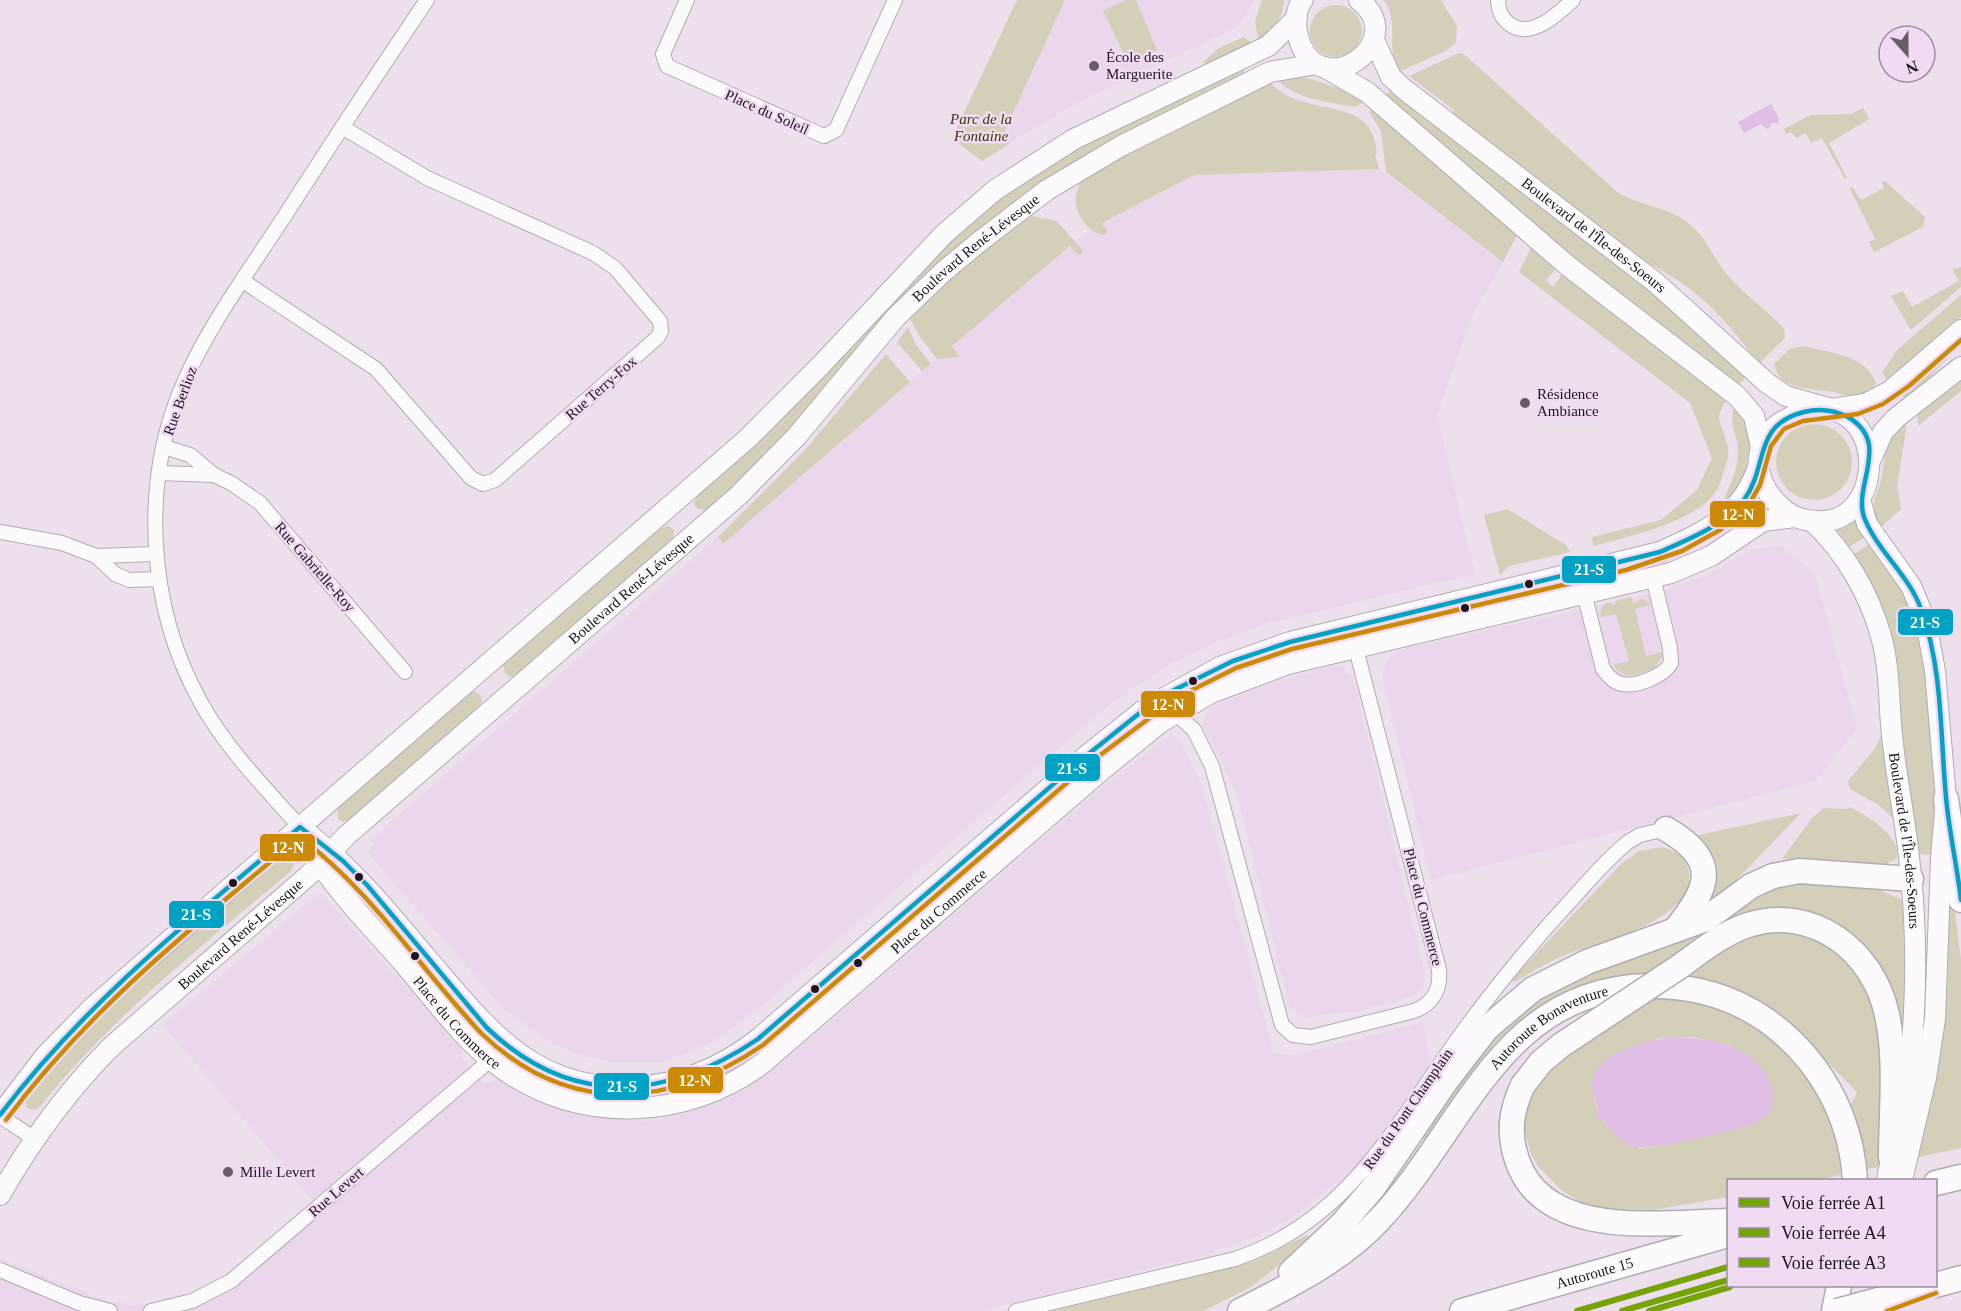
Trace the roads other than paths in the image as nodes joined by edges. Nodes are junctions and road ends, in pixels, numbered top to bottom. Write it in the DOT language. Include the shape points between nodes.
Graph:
graph roads {
  1 [pos="427,0"];
  2 [pos="687,0"];
  3 [pos="895,0"];
  4 [pos="1359,0"];
  5 [pos="1498,0"];
  6 [pos="1573,0"];
  7 [pos="1297,8"];
  8 [pos="1374,40"];
  9 [pos="1320,65"];
  10 [pos="342,127"];
  11 [pos="243,281"];
  12 [pos="1961,330"];
  13 [pos="1961,367"];
  14 [pos="1832,409"];
  15 [pos="164,447"];
  16 [pos="1761,447"];
  17 [pos="1870,461"];
  18 [pos="1758,467"];
  19 [pos="159,473"];
  20 [pos="214,475"];
  21 [pos="1860,499"];
  22 [pos="1804,519"];
  23 [pos="0,532"];
  24 [pos="156,554"];
  25 [pos="96,556"];
  26 [pos="1579,573"];
  27 [pos="1653,577"];
  28 [pos="159,579"];
  29 [pos="1583,594"];
  30 [pos="1350,628"];
  31 [pos="1355,647"];
  32 [pos="405,672"];
  33 [pos="1160,699"];
  34 [pos="1175,712"];
  35 [pos="1946,799"];
  36 [pos="300,827"];
  37 [pos="1666,829"];
  38 [pos="326,858"];
  39 [pos="1911,879"];
  40 [pos="1961,900"];
  41 [pos="1675,930"];
  42 [pos="504,1044"];
  43 [pos="490,1059"];
  44 [pos="0,1116"];
  45 [pos="35,1138"];
  46 [pos="1889,1169"];
  47 [pos="1961,1177"];
  48 [pos="1855,1179"];
  49 [pos="1902,1179"];
  50 [pos="1937,1183"];
  51 [pos="0,1195"];
  52 [pos="1727,1221"];
  53 [pos="1727,1235"];
  54 [pos="0,1270"];
  55 [pos="1961,1278"];
  56 [pos="1937,1284"];
  57 [pos="1839,1287"];
  58 [pos="1868,1287"];
  59 [pos="1882,1287"];
  60 [pos="1925,1287"];
  61 [pos="1926,1287"];
  62 [pos="1250,1306"];
  63 [pos="110,1311"];
  64 [pos="151,1311"];
  65 [pos="1016,1311"];
  66 [pos="1462,1311"];
  67 [pos="1836,1311"];
  68 [pos="1864,1311"];
  69 [pos="1877,1311"];
  1 -- 10 [label="street, Rue Berlioz"];
  2 -- 3 [label="street, Place du Soleil" via="663,54 668,66 824,136 836,130"];
  4 -- 8 [label="street, Boulevard de l'Île-des-Soeurs" via="1370,11"];
  5 -- 6 [label="street" via="1503,18 1520,28 1553,18"];
  7 -- 9 [label="street" via="1302,46"];
  7 -- 36 [label="street, Boulevard René-Lévesque" via="1272,43 1074,139 977,204 932,246 768,420"];
  8 -- 9 [label="street, Boulevard René-Lévesque" via="1368,52 1351,65"];
  8 -- 14 [label="street, Boulevard de l'Île-des-Soeurs" via="1395,81 1655,282 1767,383 1786,396"];
  9 -- 16 [label="street" via="1367,92 1568,266 1737,396 1754,416"];
  9 -- 38 [label="street, Boulevard René-Lévesque" via="1270,72 1138,137 1047,190 988,234 896,317 797,436 730,504"];
  10 -- 11 [label="street, Rue Berlioz"];
  10 -- 11 [label="street, Rue Terry-Fox" via="434,181 610,263 658,318 658,337 495,480 483,484 471,478 376,369"];
  11 -- 15 [label="street, Rue Berlioz" via="184,381"];
  12 -- 14 [label="street" via="1882,396 1865,404"];
  13 -- 17 [label="street" via="1896,418 1883,432"];
  14 -- 16 [label="street" via="1789,417 1772,429"];
  14 -- 17 [label="street" via="1856,424 1867,442"];
  15 -- 19 [label="street, Rue Berlioz"];
  15 -- 20 [label="street, Rue Gabrielle-Roy" via="189,455"];
  16 -- 18 [label="street"];
  17 -- 21 [label="street"];
  18 -- 22 [label="street" via="1770,495"];
  18 -- 26 [label="street, Place du Commerce" via="1744,500 1710,527 1660,552"];
  19 -- 20 [label="street, Rue Gabrielle-Roy"];
  19 -- 24 [label="street, Rue Berlioz"];
  20 -- 32 [label="street, Rue Gabrielle-Roy" via="260,503"];
  21 -- 22 [label="street" via="1845,515 1828,521"];
  21 -- 35 [label="street, Boulevard de l'Île-des-Soeurs" via="1867,524 1911,586 1926,622 1935,671"];
  22 -- 27 [label="street, Place du Commerce" via="1762,521 1701,561"];
  22 -- 39 [label="street, Boulevard de l'Île-des-Soeurs" via="1832,541 1853,571 1881,636"];
  23 -- 25 [label="street" via="62,543"];
  24 -- 25 [label="street"];
  24 -- 28 [label="street, Rue Berlioz"];
  25 -- 28 [label="street" via="115,574 129,580"];
  26 -- 29 [label="street"];
  26 -- 30 [label="street, Place du Commerce"];
  27 -- 29 [label="street, Place du Commerce"];
  27 -- 29 [label="street" via="1672,659 1660,675 1627,684 1615,681 1603,669"];
  28 -- 36 [label="street, Rue Berlioz" via="178,649 201,702 243,760"];
  29 -- 31 [label="street, Place du Commerce"];
  30 -- 31 [label="street, Place du Commerce"];
  30 -- 33 [label="street, Place du Commerce" via="1245,657"];
  31 -- 34 [label="street, Place du Commerce" via="1258,673"];
  31 -- 34 [label="street, Place du Commerce" via="1439,970 1436,994 1414,1011 1311,1037 1297,1037 1282,1025 1212,766 1194,730"];
  33 -- 34 [label="street, Place du Commerce"];
  33 -- 42 [label="street, Place du Commerce" via="1086,756 758,1039 715,1068 658,1085 608,1087 551,1071"];
  34 -- 43 [label="street, Place du Commerce" via="1101,770 777,1052 729,1085 667,1106 604,1107 548,1093"];
  35 -- 40 [label="highway"];
  35 -- 49 [label="street, Boulevard de l'Île-des-Soeurs" via="1935,1019 1926,1078"];
  36 -- 38 [label="street, Place du Commerce"];
  36 -- 44 [label="street, Boulevard René-Lévesque" via="80,1019 35,1068"];
  37 -- 41 [label="highway" via="1696,852 1704,875 1698,900"];
  37 -- 65 [label="street, Rue du Pont Champlain" via="1628,842 1564,908 1467,1026 1368,1168 1315,1216 1269,1246 1235,1259"];
  38 -- 42 [label="street, Place du Commerce" via="344,862"];
  38 -- 43 [label="street, Place du Commerce" via="330,878"];
  38 -- 45 [label="street, Boulevard René-Lévesque" via="112,1046"];
  39 -- 41 [label="highway" via="1784,873 1751,886 1707,919"];
  39 -- 46 [label="street, Boulevard de l'Île-des-Soeurs" via="1914,995 1910,1062 1907,1095"];
  41 -- 62 [label="highway" via="1572,968 1510,1007 1464,1056 1357,1207 1325,1241"];
  42 -- 43 [label="street, Rue Levert"];
  43 -- 64 [label="street, Rue Levert" via="231,1281 192,1301"];
  44 -- 45 [label="street"];
  45 -- 51 [label="street, Boulevard René-Lévesque"];
  46 -- 52 [label="highway, bridge" via="1891,1064 1887,1015 1871,973 1850,947 1812,925 1771,920 1735,931 1560,1046 1523,1085 1512,1114 1512,1148 1525,1176 1550,1203 1583,1218 1608,1222"];
  47 -- 50 [label="highway"];
  48 -- 62 [label="highway, Autoroute Bonaventure" via="1849,1141 1834,1098 1808,1058 1778,1029 1745,1008 1705,992 1657,986 1611,990 1568,1004 1527,1030 1490,1069 1405,1188 1370,1229 1340,1256"];
  53 -- 66 [label="highway, Autoroute 15"];
  54 -- 63 [label="street" via="79,1303"];
  55 -- 56 [label="highway"];
  57 -- 67 [label="highway"];
  58 -- 68 [label="street"];
  59 -- 69 [label="street"];
  60 -- 67 [label="highway, bridge"];
  61 -- 68 [label="highway, bridge"];
}
